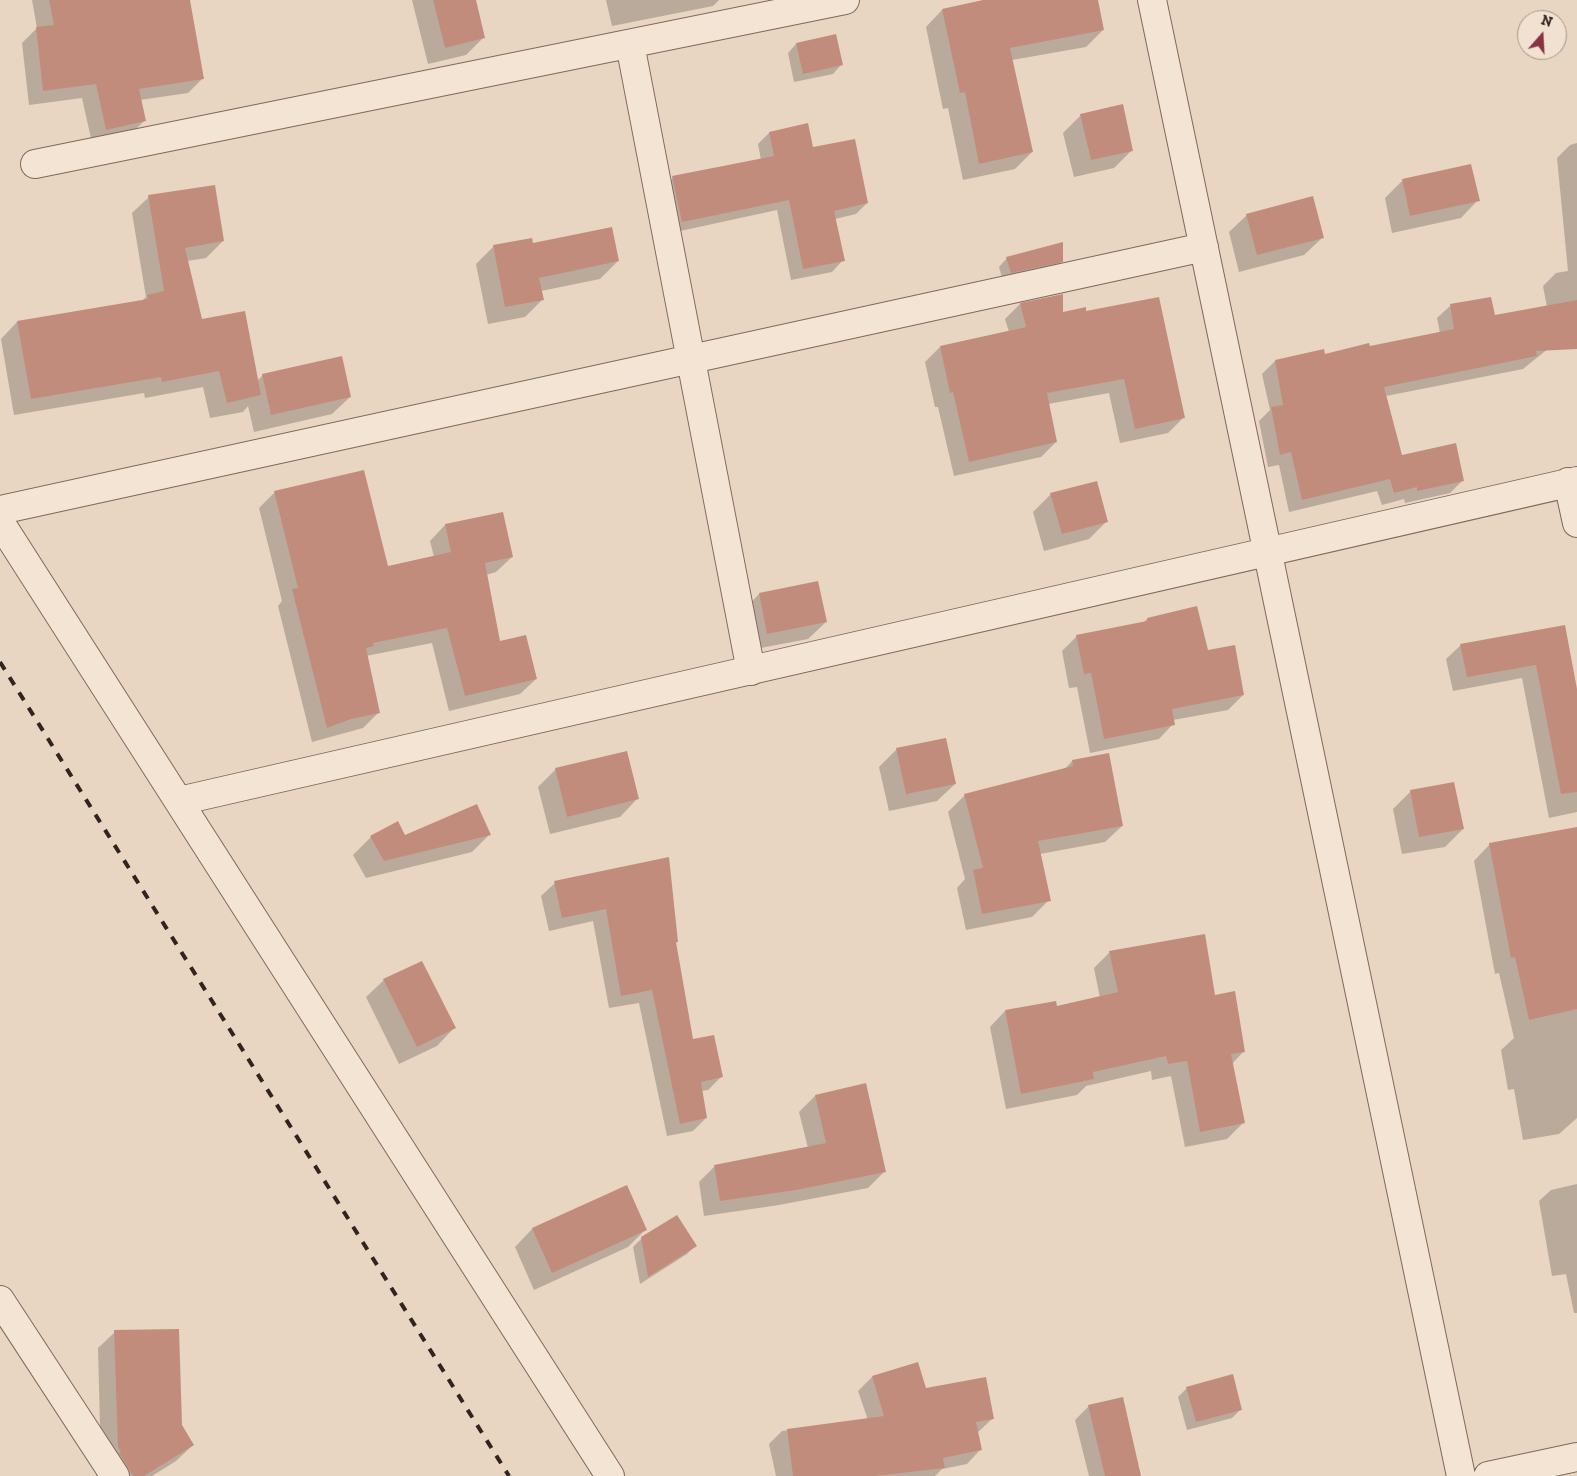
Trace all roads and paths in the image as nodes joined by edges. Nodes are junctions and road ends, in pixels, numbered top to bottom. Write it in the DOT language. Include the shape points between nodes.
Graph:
graph roads {
  1 [pos="845,0"];
  2 [pos="1152,0"];
  3 [pos="630,44"];
  4 [pos="35,164"];
  5 [pos="1204,247"];
  6 [pos="691,358"];
  7 [pos="1573,481"];
  8 [pos="0,510"];
  9 [pos="0,522"];
  10 [pos="1577,523"];
  11 [pos="1267,552"];
  12 [pos="751,671"];
  13 [pos="179,801"];
  14 [pos="0,1300"];
  15 [pos="1577,1457"];
  16 [pos="115,1476"];
  17 [pos="610,1476"];
  18 [pos="1461,1476"];
  19 [pos="1488,1476"];
  1 -- 3 [label="street"];
  2 -- 5 [label="street"];
  3 -- 4 [label="street"];
  3 -- 6 [label="street"];
  5 -- 6 [label="street"];
  5 -- 11 [label="street"];
  6 -- 8 [label="street"];
  6 -- 12 [label="street"];
  7 -- 10 [label="street"];
  7 -- 11 [label="street"];
  9 -- 13 [label="street"];
  11 -- 12 [label="street"];
  11 -- 18 [label="street"];
  12 -- 13 [label="street"];
  13 -- 17 [label="street"];
  14 -- 16 [label="street"];
  15 -- 19 [label="street"];
}
